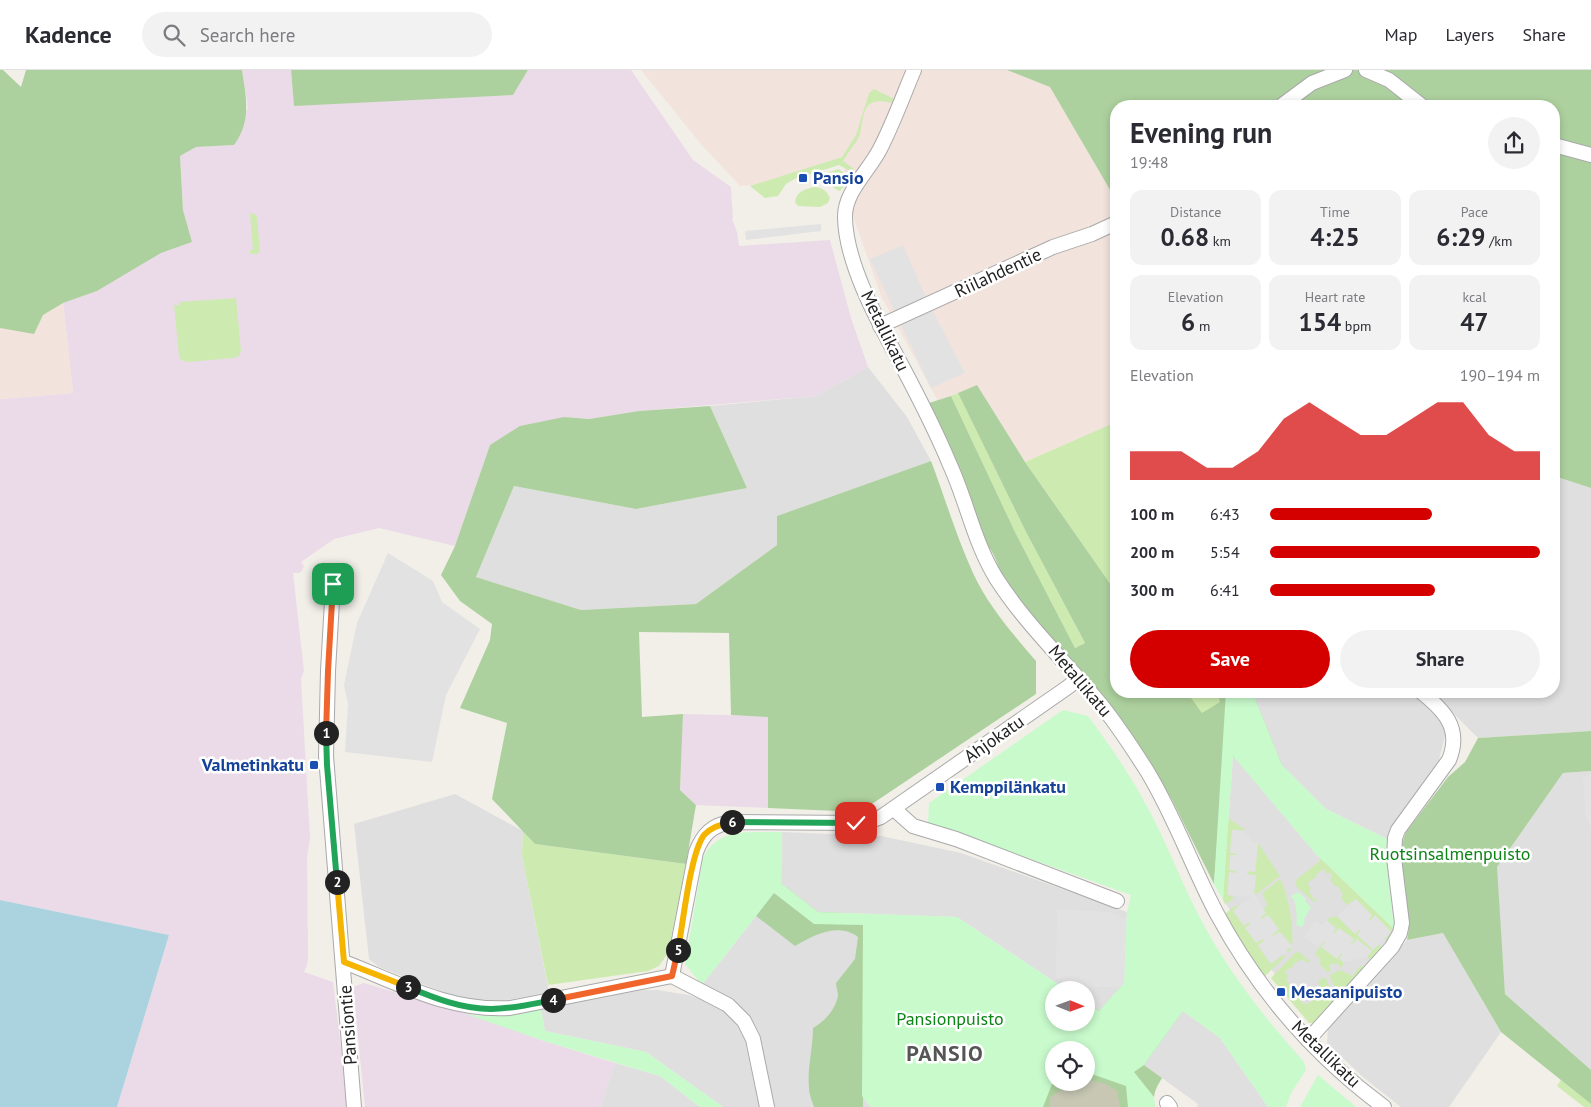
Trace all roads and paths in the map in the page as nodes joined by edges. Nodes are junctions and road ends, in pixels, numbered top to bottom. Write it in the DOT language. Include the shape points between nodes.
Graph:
graph roads {
  1 [pos="914,70"];
  2 [pos="1345,70"];
  3 [pos="1366,70"];
  4 [pos="1289,100"];
  5 [pos="1414,100"];
  6 [pos="1560,147"];
  7 [pos="1591,155"];
  8 [pos="1110,226"];
  9 [pos="880,326"];
  10 [pos="333,584"];
  11 [pos="1078,679"];
  12 [pos="1428,698"];
  13 [pos="894,809"];
  14 [pos="1117,901"];
  15 [pos="344,962"];
  16 [pos="672,976"];
  17 [pos="1308,1040"];
  18 [pos="354,1107"];
  19 [pos="767,1107"];
  20 [pos="1384,1107"];
  1 -- 9 [label="street, Metallikatu" via="881,148 849,196 844,215 850,250"];
  2 -- 4 [label="street" via="1312,84"];
  3 -- 5 [label="street" via="1389,80"];
  6 -- 7 [label="street"];
  8 -- 9 [label="street, Riilahdentie" via="1054,247"];
  9 -- 11 [label="street, Metallikatu" via="952,467 967,515 995,576"];
  10 -- 15 [label="street, Pansiontie" via="326,756"];
  11 -- 13 [label="street, Ahjokatu"];
  11 -- 17 [label="street, Metallikatu" via="1121,732 1147,772 1216,912 1247,964"];
  12 -- 17 [label="street" via="1450,722 1453,751 1395,838 1400,933 1392,947"];
  13 -- 14 [label="street" via="914,826"];
  13 -- 16 [label="street, Ahjokatu" via="868,822 731,822 710,830 696,852"];
  15 -- 16 [label="street" via="436,998 490,1009 510,1008"];
  15 -- 18 [label="street, Pansiontie"];
  16 -- 19 [label="street" via="728,1005 744,1021 753,1039"];
  17 -- 20 [label="street, Metallikatu"];
}
